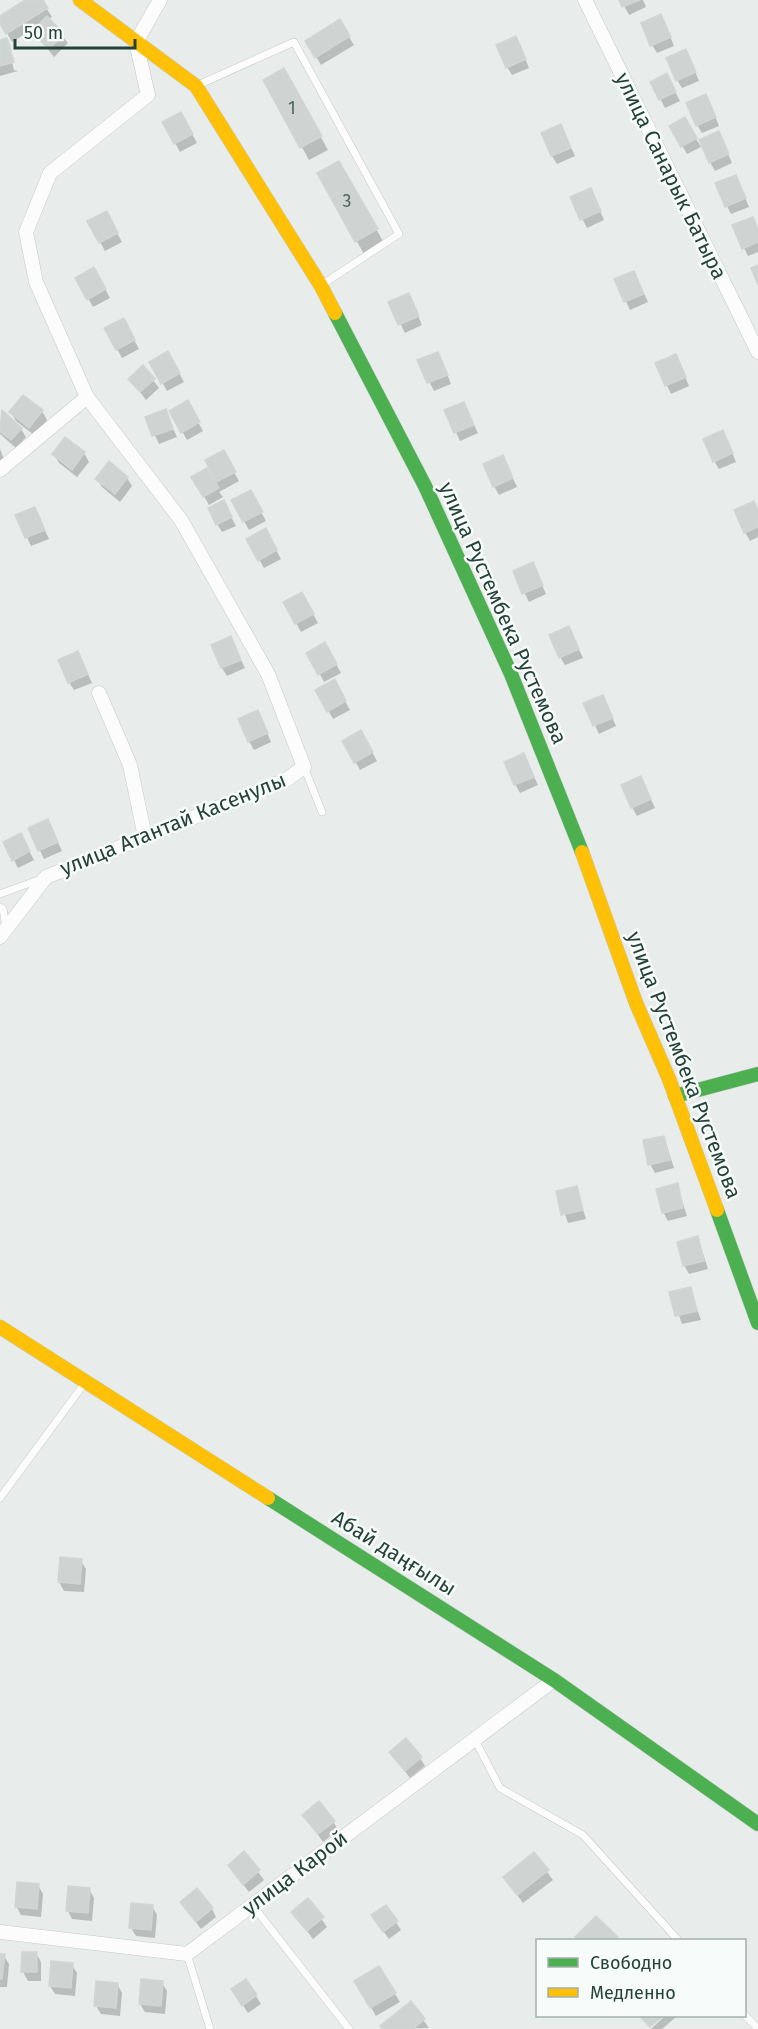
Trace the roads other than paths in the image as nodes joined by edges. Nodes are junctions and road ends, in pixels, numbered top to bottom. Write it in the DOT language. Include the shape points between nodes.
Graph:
graph roads {
  1 [pos="80,0"];
  2 [pos="160,0"];
  3 [pos="585,0"];
  4 [pos="136,42"];
  5 [pos="196,86"];
  6 [pos="321,286"];
  7 [pos="758,352"];
  8 [pos="87,397"];
  9 [pos="0,470"];
  10 [pos="99,693"];
  11 [pos="304,767"];
  12 [pos="322,812"];
  13 [pos="144,837"];
  14 [pos="46,877"];
  15 [pos="0,894"];
  16 [pos="0,907"];
  17 [pos="3,933"];
  18 [pos="758,1074"];
  19 [pos="675,1096"];
  20 [pos="758,1323"];
  21 [pos="0,1327"];
  22 [pos="85,1382"];
  23 [pos="0,1498"];
  24 [pos="554,1680"];
  25 [pos="474,1738"];
  26 [pos="758,1824"];
  27 [pos="253,1905"];
  28 [pos="0,1932"];
  29 [pos="676,1939"];
  30 [pos="187,1953"];
  31 [pos="210,2029"];
  32 [pos="350,2029"];
  1 -- 4 [label="street, улица Рустембека Рустемова"];
  2 -- 4 [label="street"];
  3 -- 7 [label="street, улица Санарык Батыра"];
  4 -- 5 [label="street, улица Рустембека Рустемова"];
  4 -- 8 [label="street, улица Атантай Касенулы" via="148,95 50,173 26,232 36,282"];
  5 -- 6 [label="street, улица Рустембека Рустемова"];
  5 -- 6 [label="lane" via="294,42 399,234"];
  6 -- 19 [label="street, улица Рустембека Рустемова" via="425,486 511,674"];
  8 -- 9 [label="street"];
  8 -- 11 [label="street, улица Атантай Касенулы" via="181,520 268,674"];
  10 -- 13 [label="street" via="130,765"];
  11 -- 12 [label="lane"];
  11 -- 13 [label="street, улица Атантай Касенулы" via="286,780"];
  13 -- 14 [label="street, улица Атантай Касенулы"];
  14 -- 15 [label="lane"];
  14 -- 17 [label="street, улица Атантай Касенулы"];
  16 -- 17 [label="lane"];
  18 -- 19 [label="street"];
  19 -- 20 [label="street, улица Рустембека Рустемова"];
  21 -- 22 [label="street, Абай даңғылы"];
  22 -- 23 [label="lane"];
  22 -- 24 [label="street, Абай даңғылы"];
  24 -- 25 [label="street, улица Карой"];
  24 -- 26 [label="street, Абай даңғылы"];
  25 -- 27 [label="street, улица Карой"];
  25 -- 29 [label="lane" via="500,1788 583,1835"];
  27 -- 30 [label="street, улица Карой"];
  27 -- 32 [label="lane"];
  28 -- 30 [label="street"];
  30 -- 31 [label="lane"];
}
